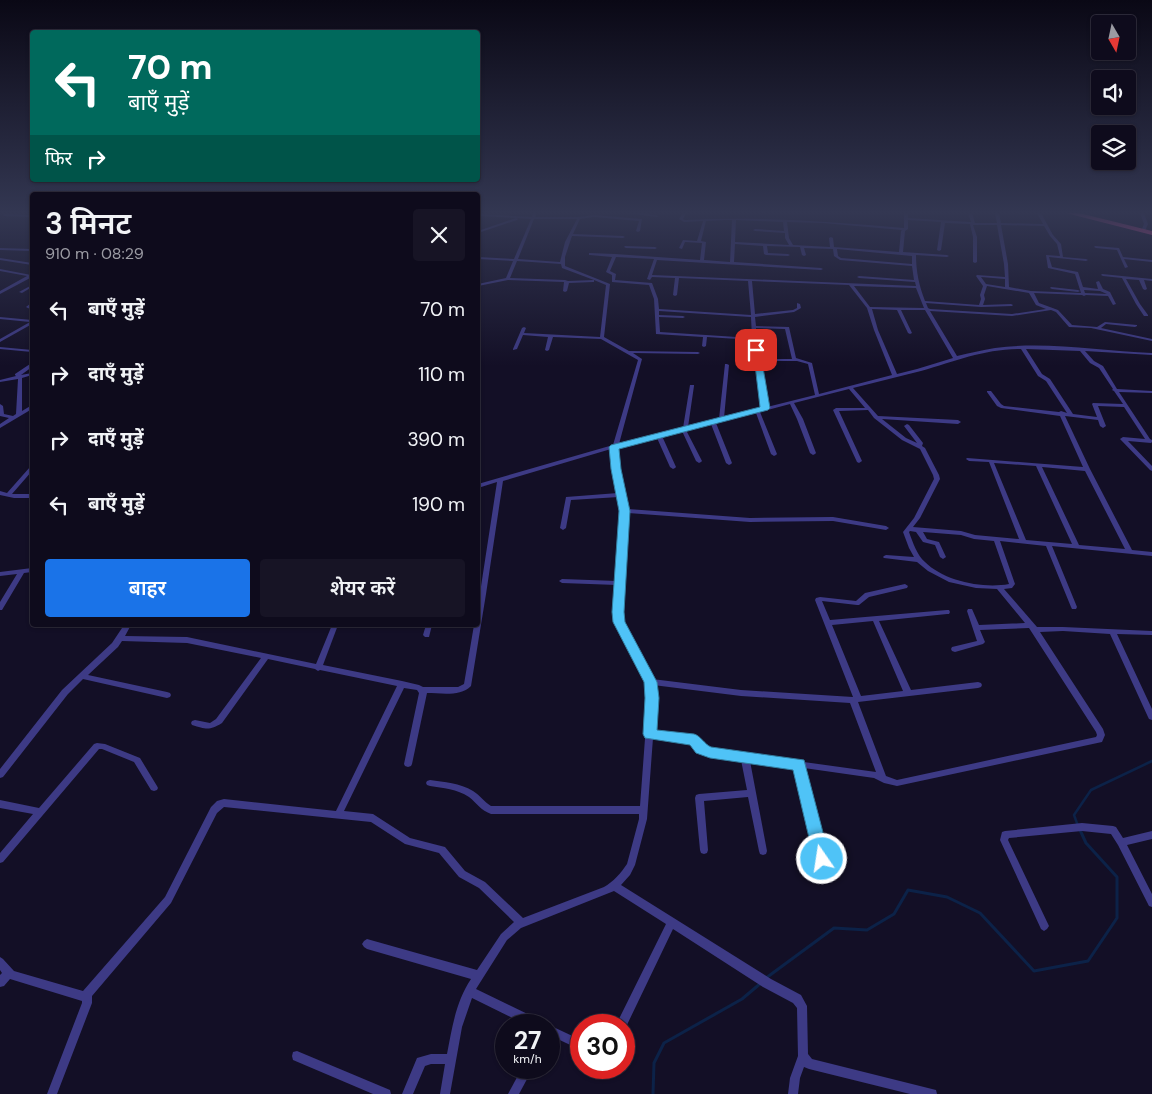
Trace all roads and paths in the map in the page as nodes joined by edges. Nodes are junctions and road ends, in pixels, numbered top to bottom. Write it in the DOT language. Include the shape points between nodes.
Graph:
graph roads {
  1 [pos="514,264"];
  2 [pos="562,264"];
  3 [pos="611,264"];
  4 [pos="653,264"];
  5 [pos="732,264"];
  6 [pos="901,264"];
  7 [pos="1006,264"];
  8 [pos="1049,264"];
  9 [pos="1125,264"];
  10 [pos="913,265"];
  11 [pos="1126,267"];
  12 [pos="821,269"];
  13 [pos="0,270"];
  14 [pos="30,275"];
  15 [pos="1103,275"];
  16 [pos="30,276"];
  17 [pos="650,276"];
  18 [pos="859,277"];
  19 [pos="1123,277"];
  20 [pos="677,278"];
  21 [pos="1006,278"];
  22 [pos="508,279"];
  23 [pos="1141,279"];
  24 [pos="598,280"];
  25 [pos="1152,280"];
  26 [pos="614,281"];
  27 [pos="750,281"];
  28 [pos="915,281"];
  29 [pos="567,282"];
  30 [pos="1098,282"];
  31 [pos="607,283"];
  32 [pos="648,283"];
  33 [pos="480,284"];
  34 [pos="851,285"];
  35 [pos="985,285"];
  36 [pos="30,287"];
  37 [pos="916,287"];
  38 [pos="1007,288"];
  39 [pos="1052,288"];
  40 [pos="1145,289"];
  41 [pos="1101,290"];
  42 [pos="565,291"];
  43 [pos="21,292"];
  44 [pos="1031,292"];
  45 [pos="1083,292"];
  46 [pos="0,293"];
  47 [pos="675,295"];
  48 [pos="1110,295"];
  49 [pos="924,302"];
  50 [pos="798,304"];
  51 [pos="1114,304"];
  52 [pos="1011,305"];
  53 [pos="981,306"];
  54 [pos="869,308"];
  55 [pos="898,308"];
  56 [pos="1053,309"];
  57 [pos="657,310"];
  58 [pos="929,310"];
  59 [pos="1146,314"];
  60 [pos="658,316"];
  61 [pos="752,316"];
  62 [pos="683,317"];
  63 [pos="0,318"];
  64 [pos="30,322"];
  65 [pos="30,323"];
  66 [pos="1135,326"];
  67 [pos="754,327"];
  68 [pos="1097,328"];
  69 [pos="910,334"];
  70 [pos="551,336"];
  71 [pos="705,336"];
  72 [pos="602,338"];
  73 [pos="2,339"];
  74 [pos="755,339"];
  75 [pos="1152,340"];
  76 [pos="704,346"];
  77 [pos="0,348"];
  78 [pos="515,348"];
  79 [pos="1023,348"];
  80 [pos="547,350"];
  81 [pos="30,351"];
  82 [pos="1082,351"];
  83 [pos="628,352"];
  84 [pos="698,353"];
  85 [pos="1152,354"];
  86 [pos="956,358"];
  87 [pos="756,360"];
  88 [pos="798,360"];
  89 [pos="727,365"];
  90 [pos="30,367"];
  91 [pos="30,374"];
  92 [pos="895,376"];
  93 [pos="17,377"];
  94 [pos="1,380"];
  95 [pos="0,386"];
  96 [pos="692,386"];
  97 [pos="850,387"];
  98 [pos="1114,390"];
  99 [pos="989,392"];
  100 [pos="1152,392"];
  101 [pos="817,395"];
  102 [pos="790,402"];
  103 [pos="0,406"];
  104 [pos="1124,406"];
  105 [pos="30,408"];
  106 [pos="765,408"];
  107 [pos="867,409"];
  108 [pos="757,410"];
  109 [pos="1061,413"];
  110 [pos="19,414"];
  111 [pos="1070,414"];
  112 [pos="876,417"];
  113 [pos="13,418"];
  114 [pos="1100,419"];
  115 [pos="721,420"];
  116 [pos="713,422"];
  117 [pos="958,422"];
  118 [pos="0,426"];
  119 [pos="907,426"];
  120 [pos="1103,426"];
  121 [pos="684,429"];
  122 [pos="659,436"];
  123 [pos="1150,440"];
  124 [pos="919,446"];
  125 [pos="615,447"];
  126 [pos="813,453"];
  127 [pos="774,454"];
  128 [pos="969,459"];
  129 [pos="859,460"];
  130 [pos="991,461"];
  131 [pos="699,462"];
  132 [pos="729,463"];
  133 [pos="1038,465"];
  134 [pos="673,467"];
  135 [pos="30,470"];
  136 [pos="1087,470"];
  137 [pos="1152,470"];
  138 [pos="1152,476"];
  139 [pos="500,480"];
  140 [pos="480,485"];
  141 [pos="0,493"];
  142 [pos="8,495"];
  143 [pos="622,495"];
  144 [pos="30,496"];
  145 [pos="625,511"];
  146 [pos="563,528"];
  147 [pos="886,528"];
  148 [pos="908,528"];
  149 [pos="918,530"];
  150 [pos="996,539"];
  151 [pos="1023,541"];
  152 [pos="1048,544"];
  153 [pos="1076,546"];
  154 [pos="1129,551"];
  155 [pos="1152,554"];
  156 [pos="886,557"];
  157 [pos="943,557"];
  158 [pos="920,560"];
  159 [pos="30,569"];
  160 [pos="22,571"];
  161 [pos="0,574"];
  162 [pos="562,582"];
  163 [pos="620,583"];
  164 [pos="906,586"];
  165 [pos="1000,588"];
  166 [pos="480,594"];
  167 [pos="1074,607"];
  168 [pos="0,608"];
  169 [pos="970,611"];
  170 [pos="947,612"];
  171 [pos="876,619"];
  172 [pos="828,624"];
  173 [pos="127,627"];
  174 [pos="333,627"];
  175 [pos="429,627"];
  176 [pos="475,627"];
  177 [pos="1033,627"];
  178 [pos="977,628"];
  179 [pos="1112,631"];
  180 [pos="1152,633"];
  181 [pos="427,635"];
  182 [pos="120,638"];
  183 [pos="955,649"];
  184 [pos="266,657"];
  185 [pos="318,668"];
  186 [pos="81,676"];
  187 [pos="650,682"];
  188 [pos="402,684"];
  189 [pos="978,685"];
  190 [pos="422,690"];
  191 [pos="908,693"];
  192 [pos="167,695"];
  193 [pos="856,700"];
  194 [pos="1152,717"];
  195 [pos="195,723"];
  196 [pos="650,734"];
  197 [pos="745,757"];
  198 [pos="408,764"];
  199 [pos="799,765"];
  200 [pos="0,775"];
  201 [pos="882,778"];
  202 [pos="430,783"];
  203 [pos="154,788"];
  204 [pos="752,793"];
  205 [pos="0,804"];
  206 [pos="644,810"];
  207 [pos="40,812"];
  208 [pos="339,813"];
  209 [pos="1152,835"];
  210 [pos="1121,842"];
  211 [pos="704,850"];
  212 [pos="763,851"];
  213 [pos="0,859"];
  214 [pos="822,859"];
  215 [pos="614,886"];
  216 [pos="1152,903"];
  217 [pos="521,923"];
  218 [pos="670,923"];
  219 [pos="1044,926"];
  220 [pos="367,944"];
  221 [pos="0,962"];
  222 [pos="9,973"];
  223 [pos="478,976"];
  224 [pos="0,982"];
  225 [pos="469,990"];
  226 [pos="85,996"];
  227 [pos="516,1014"];
  228 [pos="626,1014"];
  229 [pos="297,1056"];
  230 [pos="804,1056"];
  231 [pos="451,1059"];
  232 [pos="522,1079"];
  233 [pos="52,1094"];
  234 [pos="386,1094"];
  235 [pos="406,1094"];
  236 [pos="444,1094"];
  237 [pos="513,1094"];
  238 [pos="793,1094"];
  239 [pos="932,1094"];
  1 -- 22 [label="street"];
  2 -- 24 [label="street"];
  3 -- 26 [label="street" via="608,272 614,274"];
  4 -- 17 [label="street"];
  5 -- 12 [label="street"];
  6 -- 10 [label="street"];
  7 -- 21 [label="street"];
  8 -- 45 [label="street" via="1075,272"];
  9 -- 11 [label="street"];
  10 -- 28 [label="street"];
  13 -- 14 [label="street"];
  15 -- 19 [label="street"];
  16 -- 46 [label="street"];
  17 -- 20 [label="street"];
  17 -- 32 [label="street"];
  18 -- 28 [label="street"];
  19 -- 23 [label="street"];
  19 -- 59 [label="street"];
  20 -- 27 [label="street"];
  20 -- 47 [label="street"];
  21 -- 35 [label="street" via="978,276"];
  21 -- 38 [label="street"];
  22 -- 29 [label="street"];
  22 -- 33 [label="street"];
  23 -- 25 [label="street"];
  23 -- 40 [label="street"];
  24 -- 29 [label="street"];
  24 -- 31 [label="street"];
  26 -- 31 [label="street"];
  26 -- 32 [label="street"];
  27 -- 34 [label="street"];
  27 -- 61 [label="street"];
  28 -- 37 [label="street"];
  29 -- 42 [label="street"];
  30 -- 41 [label="street"];
  31 -- 72 [label="street"];
  32 -- 57 [label="street" via="651,284"];
  34 -- 37 [label="street"];
  34 -- 54 [label="street"];
  35 -- 38 [label="street"];
  35 -- 53 [label="street"];
  36 -- 43 [label="street"];
  37 -- 49 [label="street"];
  38 -- 44 [label="street"];
  39 -- 45 [label="street"];
  41 -- 45 [label="street"];
  41 -- 48 [label="street"];
  44 -- 45 [label="street"];
  44 -- 56 [label="street" via="1037,304"];
  45 -- 48 [label="street"];
  48 -- 51 [label="street"];
  49 -- 53 [label="street"];
  49 -- 58 [label="street"];
  50 -- 61 [label="street" via="799,308 794,311"];
  52 -- 53 [label="street"];
  54 -- 55 [label="street"];
  54 -- 92 [label="street"];
  55 -- 58 [label="street"];
  55 -- 69 [label="street"];
  56 -- 58 [label="street" via="1018,315"];
  56 -- 68 [label="street" via="1070,326"];
  57 -- 60 [label="street"];
  57 -- 61 [label="street"];
  58 -- 86 [label="street"];
  60 -- 62 [label="street"];
  60 -- 71 [label="street" via="658,333"];
  61 -- 67 [label="street"];
  63 -- 64 [label="street"];
  65 -- 73 [label="street"];
  66 -- 68 [label="street" via="1106,322"];
  67 -- 74 [label="street"];
  67 -- 88 [label="street" via="787,328 794,357"];
  68 -- 75 [label="street"];
  70 -- 72 [label="street"];
  70 -- 78 [label="street" via="523,331"];
  70 -- 80 [label="street"];
  71 -- 74 [label="street"];
  71 -- 76 [label="street"];
  72 -- 83 [label="street"];
  74 -- 87 [label="street"];
  77 -- 81 [label="street"];
  79 -- 82 [label="street"];
  79 -- 86 [label="street" via="996,349"];
  79 -- 111 [label="street"];
  82 -- 85 [label="street"];
  82 -- 98 [label="street" via="1101,367"];
  83 -- 84 [label="street"];
  83 -- 125 [label="street" via="640,361"];
  86 -- 92 [label="street"];
  87 -- 88 [label="street"];
  87 -- 106 [label="street"];
  88 -- 101 [label="street" via="810,363"];
  89 -- 115 [label="street"];
  90 -- 93 [label="street"];
  91 -- 93 [label="street"];
  92 -- 97 [label="street"];
  93 -- 94 [label="street"];
  93 -- 110 [label="street"];
  94 -- 95 [label="street"];
  96 -- 121 [label="street"];
  97 -- 101 [label="street"];
  97 -- 107 [label="street"];
  98 -- 100 [label="street"];
  98 -- 104 [label="street"];
  99 -- 109 [label="street" via="1000,406"];
  101 -- 102 [label="street"];
  102 -- 106 [label="street"];
  102 -- 126 [label="street"];
  103 -- 113 [label="street" via="2,415"];
  104 -- 114 [label="street" via="1095,404"];
  104 -- 123 [label="street"];
  105 -- 110 [label="street"];
  106 -- 108 [label="street"];
  107 -- 112 [label="street"];
  107 -- 129 [label="street" via="836,410"];
  108 -- 115 [label="street"];
  108 -- 127 [label="street"];
  109 -- 111 [label="street"];
  109 -- 136 [label="street"];
  110 -- 113 [label="street"];
  111 -- 114 [label="street"];
  112 -- 117 [label="street"];
  112 -- 124 [label="street" via="904,439"];
  113 -- 118 [label="street"];
  114 -- 120 [label="street"];
  115 -- 116 [label="street"];
  116 -- 121 [label="street"];
  116 -- 132 [label="street"];
  119 -- 124 [label="street" via="920,442"];
  121 -- 122 [label="street"];
  121 -- 131 [label="street"];
  122 -- 125 [label="street"];
  122 -- 134 [label="street"];
  123 -- 137 [label="street" via="1123,439"];
  124 -- 148 [label="street" via="937,477 917,518"];
  125 -- 139 [label="street"];
  125 -- 143 [label="street"];
  128 -- 130 [label="street"];
  130 -- 133 [label="street"];
  130 -- 151 [label="street"];
  133 -- 136 [label="street"];
  133 -- 153 [label="street"];
  135 -- 142 [label="street"];
  136 -- 154 [label="street"];
  137 -- 138 [label="street"];
  139 -- 140 [label="street"];
  139 -- 166 [label="street"];
  141 -- 142 [label="street"];
  142 -- 144 [label="street"];
  143 -- 145 [label="street"];
  143 -- 146 [label="street" via="568,498"];
  145 -- 147 [label="street" via="750,520 833,519"];
  145 -- 163 [label="street"];
  148 -- 149 [label="street"];
  148 -- 158 [label="street" via="906,534"];
  149 -- 150 [label="street" via="958,532"];
  149 -- 157 [label="street" via="925,541 937,543"];
  150 -- 151 [label="street"];
  150 -- 165 [label="street" via="1012,584"];
  151 -- 152 [label="street"];
  152 -- 153 [label="street"];
  152 -- 167 [label="street"];
  153 -- 154 [label="street"];
  154 -- 155 [label="street"];
  156 -- 158 [label="street"];
  158 -- 165 [label="street" via="947,578"];
  159 -- 160 [label="street"];
  160 -- 161 [label="street"];
  160 -- 168 [label="street"];
  162 -- 163 [label="street"];
  163 -- 187 [label="street" via="619,622"];
  164 -- 172 [label="street" via="867,595 857,602 819,599"];
  165 -- 177 [label="street"];
  169 -- 178 [label="street"];
  170 -- 171 [label="street"];
  171 -- 172 [label="street"];
  171 -- 191 [label="street"];
  172 -- 193 [label="street"];
  173 -- 182 [label="street"];
  174 -- 185 [label="street"];
  175 -- 181 [label="street"];
  176 -- 190 [label="street" via="467,686 459,690"];
  177 -- 178 [label="street"];
  177 -- 179 [label="street"];
  177 -- 201 [label="street" via="1100,731 1099,740 897,783"];
  178 -- 183 [label="street" via="981,642"];
  179 -- 180 [label="street"];
  179 -- 194 [label="street"];
  182 -- 184 [label="street" via="187,640"];
  182 -- 186 [label="street"];
  184 -- 185 [label="street"];
  184 -- 195 [label="street" via="219,721 211,726"];
  185 -- 188 [label="street"];
  186 -- 192 [label="street"];
  186 -- 200 [label="street"];
  187 -- 193 [label="street" via="741,693"];
  187 -- 196 [label="street"];
  188 -- 190 [label="street"];
  188 -- 208 [label="street"];
  189 -- 191 [label="street"];
  190 -- 198 [label="street"];
  191 -- 193 [label="street"];
  193 -- 201 [label="street"];
  196 -- 197 [label="street" via="690,739 705,751"];
  196 -- 206 [label="street"];
  197 -- 199 [label="street"];
  197 -- 204 [label="street"];
  199 -- 201 [label="street"];
  199 -- 214 [label="street"];
  202 -- 206 [label="street" via="466,791 491,810"];
  203 -- 207 [label="street" via="137,760 99,746"];
  204 -- 211 [label="street" via="699,798"];
  204 -- 212 [label="street"];
  205 -- 207 [label="street"];
  206 -- 215 [label="street" via="631,865"];
  207 -- 213 [label="street"];
  208 -- 217 [label="street" via="369,817 408,841 442,850 462,874 482,885"];
  208 -- 226 [label="street" via="224,803 216,806 168,900"];
  209 -- 210 [label="street"];
  210 -- 216 [label="street"];
  210 -- 219 [label="street" via="1109,829 1082,827 1004,837"];
  215 -- 217 [label="street"];
  215 -- 218 [label="street"];
  217 -- 223 [label="street" via="504,937"];
  218 -- 228 [label="street"];
  218 -- 230 [label="street" via="797,999 802,1006"];
  220 -- 223 [label="street"];
  221 -- 222 [label="street"];
  222 -- 224 [label="street"];
  222 -- 226 [label="street"];
  223 -- 225 [label="street"];
  225 -- 227 [label="street"];
  225 -- 231 [label="street" via="456,1027"];
  226 -- 233 [label="street" via="87,1003"];
  229 -- 234 [label="street"];
  230 -- 238 [label="street" via="795,1078"];
  230 -- 239 [label="street" via="810,1064"];
  231 -- 235 [label="street" via="421,1062"];
  231 -- 236 [label="street"];
  232 -- 237 [label="street"];
}
